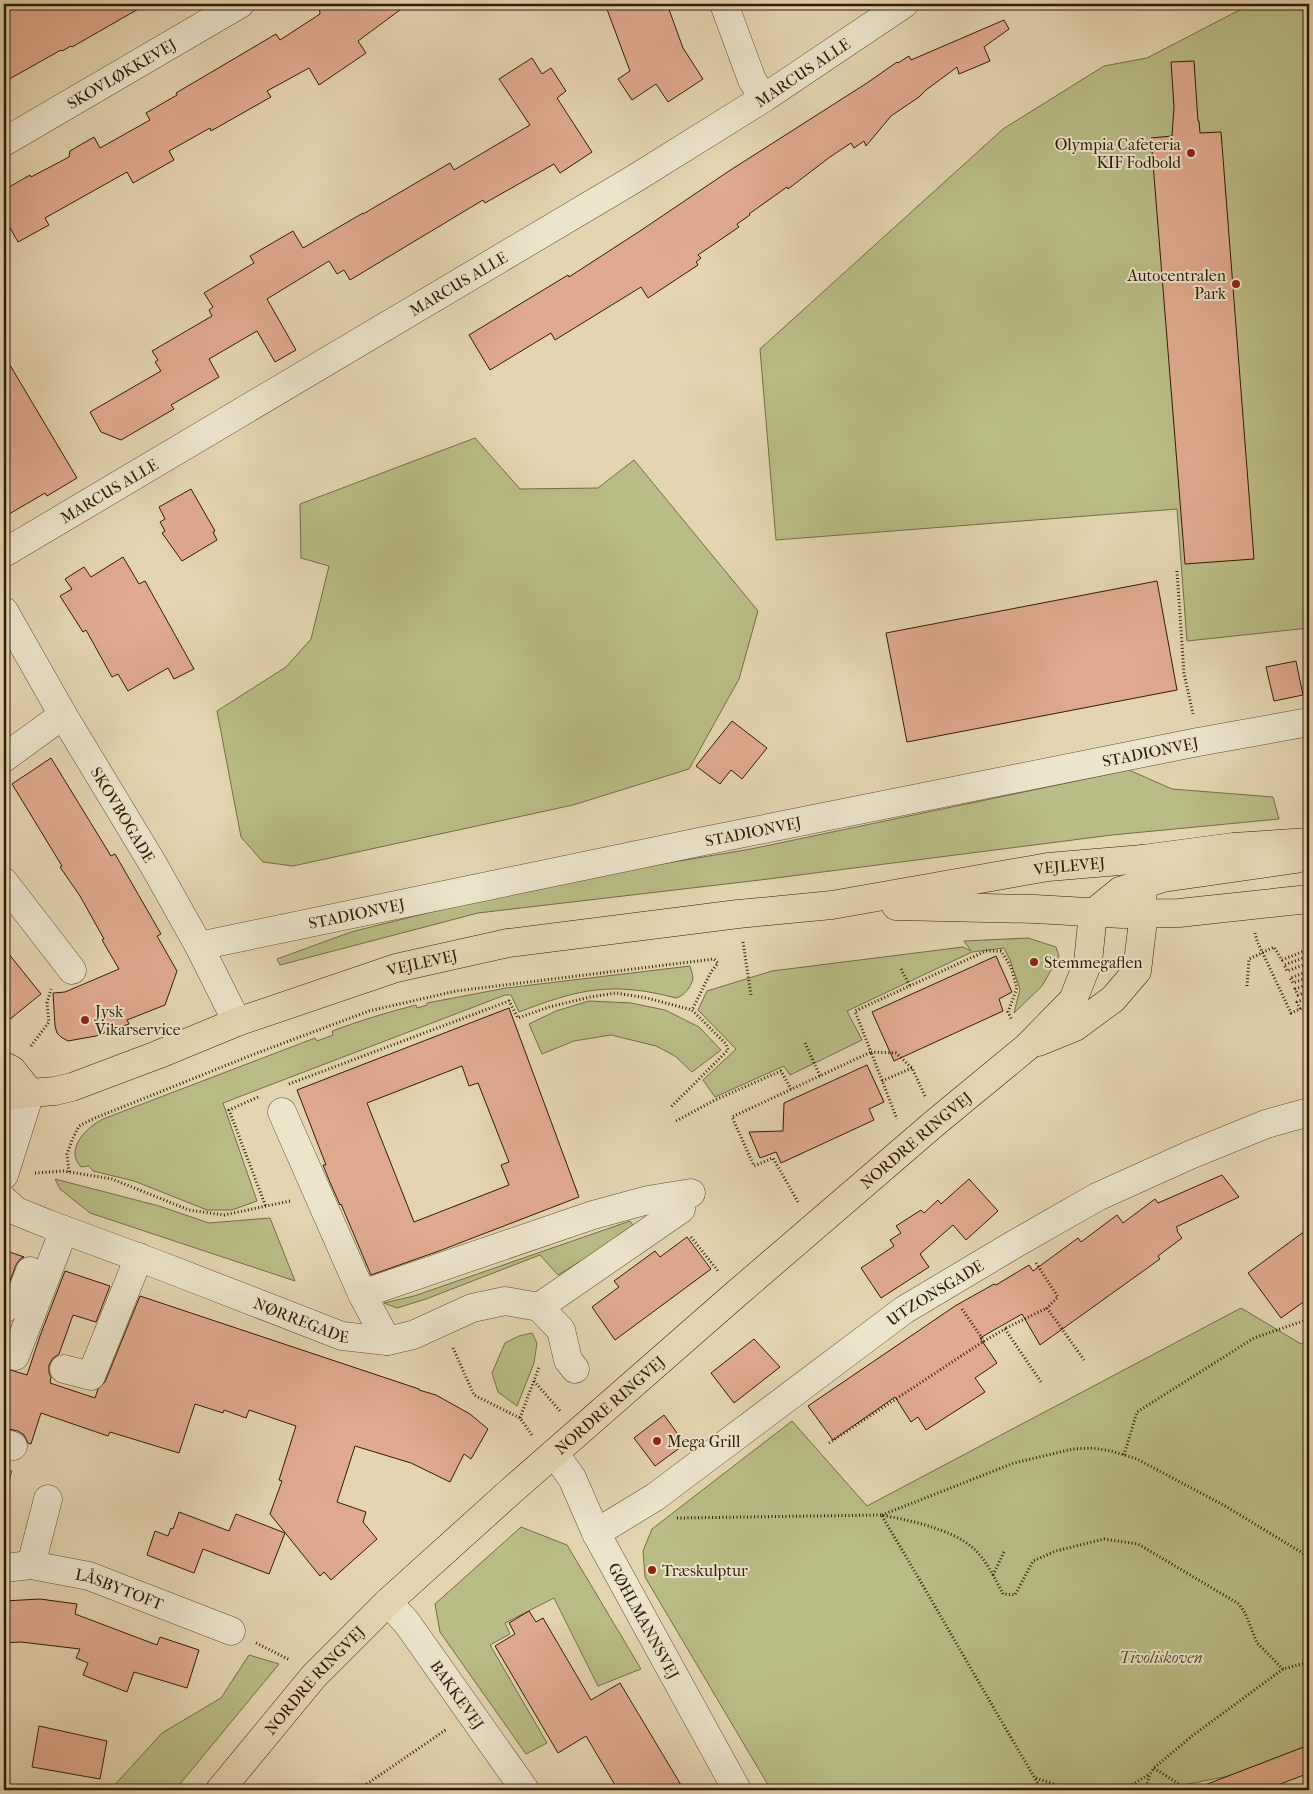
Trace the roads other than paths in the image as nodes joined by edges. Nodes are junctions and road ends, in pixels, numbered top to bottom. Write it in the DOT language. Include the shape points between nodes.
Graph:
graph roads {
  1 [pos="240,4"];
  2 [pos="724,4"];
  3 [pos="904,4"];
  4 [pos="764,98"];
  5 [pos="4,142"];
  6 [pos="4,553"];
  7 [pos="4,610"];
  8 [pos="63,715"];
  9 [pos="1309,722"];
  10 [pos="4,758"];
  11 [pos="1309,842"];
  12 [pos="1309,856"];
  13 [pos="1143,871"];
  14 [pos="4,882"];
  15 [pos="1309,899"];
  16 [pos="832,905"];
  17 [pos="1093,913"];
  18 [pos="1143,914"];
  19 [pos="199,946"];
  20 [pos="72,970"];
  21 [pos="237,1022"];
  22 [pos="1028,1047"];
  23 [pos="4,1066"];
  24 [pos="17,1095"];
  25 [pos="282,1112"];
  26 [pos="1309,1112"];
  27 [pos="4,1175"];
  28 [pos="4,1200"];
  29 [pos="56,1227"];
  30 [pos="139,1257"];
  31 [pos="362,1294"];
  32 [pos="539,1307"];
  33 [pos="4,1309"];
  34 [pos="387,1341"];
  35 [pos="15,1356"];
  36 [pos="64,1369"];
  37 [pos="575,1369"];
  38 [pos="554,1453"];
  39 [pos="48,1499"];
  40 [pos="596,1533"];
  41 [pos="31,1565"];
  42 [pos="4,1568"];
  43 [pos="388,1602"];
  44 [pos="231,1631"];
  45 [pos="220,1790"];
  46 [pos="525,1790"];
  47 [pos="737,1790"];
  1 -- 5 [label="street, SKOVLØKKEVEJ"];
  2 -- 4 [label="street" via="752,80"];
  3 -- 4 [label="street, MARCUS ALLE"];
  4 -- 6 [label="street, MARCUS ALLE" via="626,184"];
  7 -- 8 [label="street, SKOVBOGADE"];
  8 -- 10 [label="street"];
  8 -- 19 [label="street, SKOVBOGADE"];
  9 -- 19 [label="street, STADIONVEJ" via="496,883"];
  11 -- 13 [label="main road, VEJLEVEJ" via="1233,847"];
  12 -- 13 [label="main road" via="1163,878"];
  13 -- 16 [label="main road, VEJLEVEJ" via="1048,867"];
  13 -- 17 [label="main road"];
  13 -- 18 [label="main road, NORDRE RINGVEJ"];
  14 -- 20 [label="street"];
  15 -- 18 [label="main road, VEJLEVEJ" via="1179,914"];
  16 -- 17 [label="main road, VEJLEVEJ"];
  16 -- 21 [label="main road, VEJLEVEJ" via="499,945 396,968"];
  17 -- 18 [label="main road, VEJLEVEJ"];
  17 -- 22 [label="main road, NORDRE RINGVEJ" via="1088,962 1073,1000"];
  18 -- 22 [label="main road, NORDRE RINGVEJ" via="1137,971 1114,999 1075,1027"];
  19 -- 21 [label="street, SKOVBOGADE"];
  21 -- 24 [label="main road, VEJLEVEJ" via="72,1087"];
  22 -- 38 [label="main road, NORDRE RINGVEJ" via="908,1145"];
  23 -- 24 [label="main road" via="12,1070"];
  24 -- 27 [label="street"];
  25 -- 31 [label="street"];
  26 -- 40 [label="street, UTZONSGADE" via="1266,1124 1190,1155 1097,1197 1020,1240 904,1310 655,1497"];
  28 -- 29 [label="street, NØRREGADE" via="16,1211"];
  29 -- 30 [label="street, NØRREGADE"];
  29 -- 33 [label="street" via="18,1303 8,1301"];
  29 -- 35 [label="street"];
  30 -- 34 [label="street, NØRREGADE" via="342,1336"];
  30 -- 36 [label="street" via="91,1376"];
  31 -- 32 [label="street" via="593,1215 648,1200 687,1212"];
  31 -- 34 [label="street"];
  32 -- 34 [label="street, NØRREGADE" via="505,1301 472,1308 413,1335"];
  32 -- 37 [label="street" via="561,1330 568,1360"];
  38 -- 40 [label="street, GØHLMANNSVEJ" via="572,1478"];
  38 -- 43 [label="main road, NORDRE RINGVEJ"];
  39 -- 41 [label="street"];
  40 -- 47 [label="street, GØHLMANNSVEJ"];
  41 -- 42 [label="street, LÅSBYTOFT"];
  41 -- 44 [label="street, LÅSBYTOFT" via="89,1576"];
  43 -- 45 [label="main road, NORDRE RINGVEJ" via="314,1676"];
  43 -- 46 [label="street, BAKKEVEJ" via="407,1623"];
}
